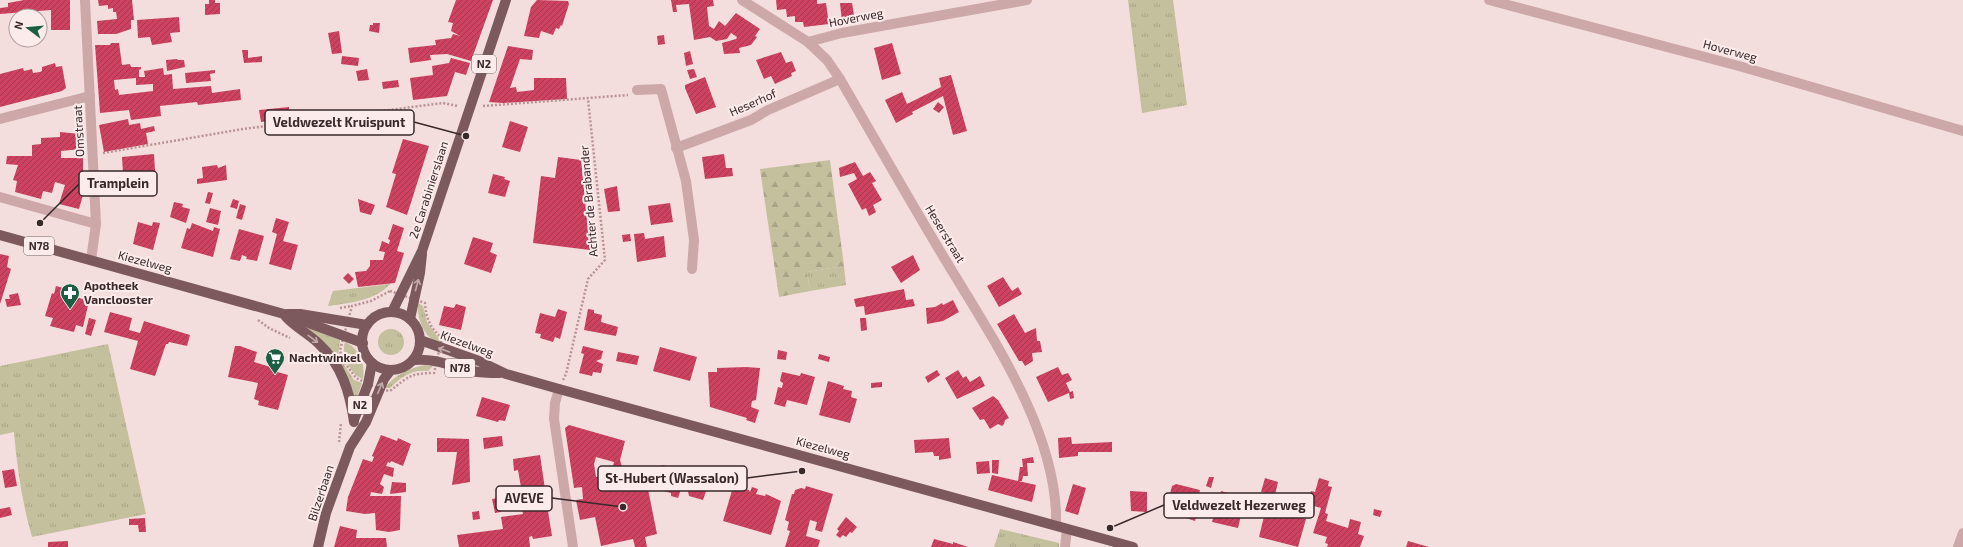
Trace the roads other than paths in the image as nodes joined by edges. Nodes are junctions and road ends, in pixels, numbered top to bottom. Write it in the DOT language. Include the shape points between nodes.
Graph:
graph roads {
  1 [pos="85,0"];
  2 [pos="506,0"];
  3 [pos="742,0"];
  4 [pos="1027,0"];
  5 [pos="1489,0"];
  6 [pos="808,42"];
  7 [pos="840,79"];
  8 [pos="637,90"];
  9 [pos="90,96"];
  10 [pos="0,119"];
  11 [pos="1963,131"];
  12 [pos="676,148"];
  13 [pos="0,198"];
  14 [pos="96,224"];
  15 [pos="0,235"];
  16 [pos="422,251"];
  17 [pos="91,260"];
  18 [pos="692,269"];
  19 [pos="392,312"];
  20 [pos="284,314"];
  21 [pos="410,319"];
  22 [pos="367,325"];
  23 [pos="420,340"];
  24 [pos="362,343"];
  25 [pos="414,360"];
  26 [pos="372,363"];
  27 [pos="390,371"];
  28 [pos="506,374"];
  29 [pos="559,389"];
  30 [pos="354,422"];
  31 [pos="350,447"];
  32 [pos="1056,525"];
  33 [pos="1067,529"];
  34 [pos="1963,533"];
  35 [pos="318,547"];
  36 [pos="573,547"];
  37 [pos="1065,547"];
  38 [pos="1133,547"];
  39 [pos="1958,547"];
  1 -- 9 [label="street, Omstraat"];
  2 -- 16 [label="main road, 2e Carabinierslaan / N2"];
  3 -- 6 [label="street, Heserstraat"];
  4 -- 6 [label="street, Hoverweg" via="842,33"];
  5 -- 11 [label="street, Hoverweg" via="1739,66"];
  6 -- 7 [label="street, Heserstraat" via="827,60"];
  7 -- 12 [label="street, Heserhof" via="751,120"];
  7 -- 32 [label="street, Heserstraat" via="1007,364 1038,430 1052,482"];
  8 -- 12 [label="street" via="661,89"];
  9 -- 10 [label="street"];
  9 -- 14 [label="street, Omstraat"];
  12 -- 18 [label="street" via="686,181 694,240"];
  13 -- 14 [label="street"];
  14 -- 17 [label="street, Omstraat"];
  15 -- 17 [label="main road, Kiezelweg / N78"];
  16 -- 19 [label="main road, 2e Carabinierslaan / N2"];
  21 -- 16 [label="main road, 2e Carabinierslaan / N2, one-way"];
  17 -- 20 [label="main road, Kiezelweg / N78"];
  19 -- 21 [label="main road"];
  19 -- 22 [label="main road" via="379,315"];
  20 -- 22 [label="main road, Kiezelweg / N78" via="300,314"];
  20 -- 24 [label="main road, Kiezelweg / N78"];
  20 -- 30 [label="main road, one-way" via="335,363 349,395"];
  21 -- 23 [label="main road" via="418,329"];
  22 -- 24 [label="main road"];
  23 -- 25 [label="main road"];
  28 -- 23 [label="main road, Kiezelweg / N78, one-way" via="479,361"];
  24 -- 26 [label="main road"];
  25 -- 27 [label="main road" via="405,367"];
  25 -- 28 [label="main road, Kiezelweg / N78" via="437,361 474,371"];
  26 -- 27 [label="main road"];
  26 -- 30 [label="main road, Bilzerbaan / N2" via="368,384"];
  31 -- 27 [label="main road, Bilzerbaan / N2, one-way" via="366,422 379,389"];
  28 -- 29 [label="main road, Kiezelweg / N78"];
  29 -- 32 [label="main road, Kiezelweg / N78"];
  29 -- 36 [label="street" via="554,419"];
  30 -- 31 [label="main road, Bilzerbaan / N2"];
  31 -- 35 [label="main road, Bilzerbaan / N2" via="326,513"];
  32 -- 33 [label="main road, Kiezelweg / N78"];
  33 -- 37 [label="street"];
  33 -- 38 [label="main road, Kiezelweg / N78"];
  34 -- 39 [label="street"];
}
